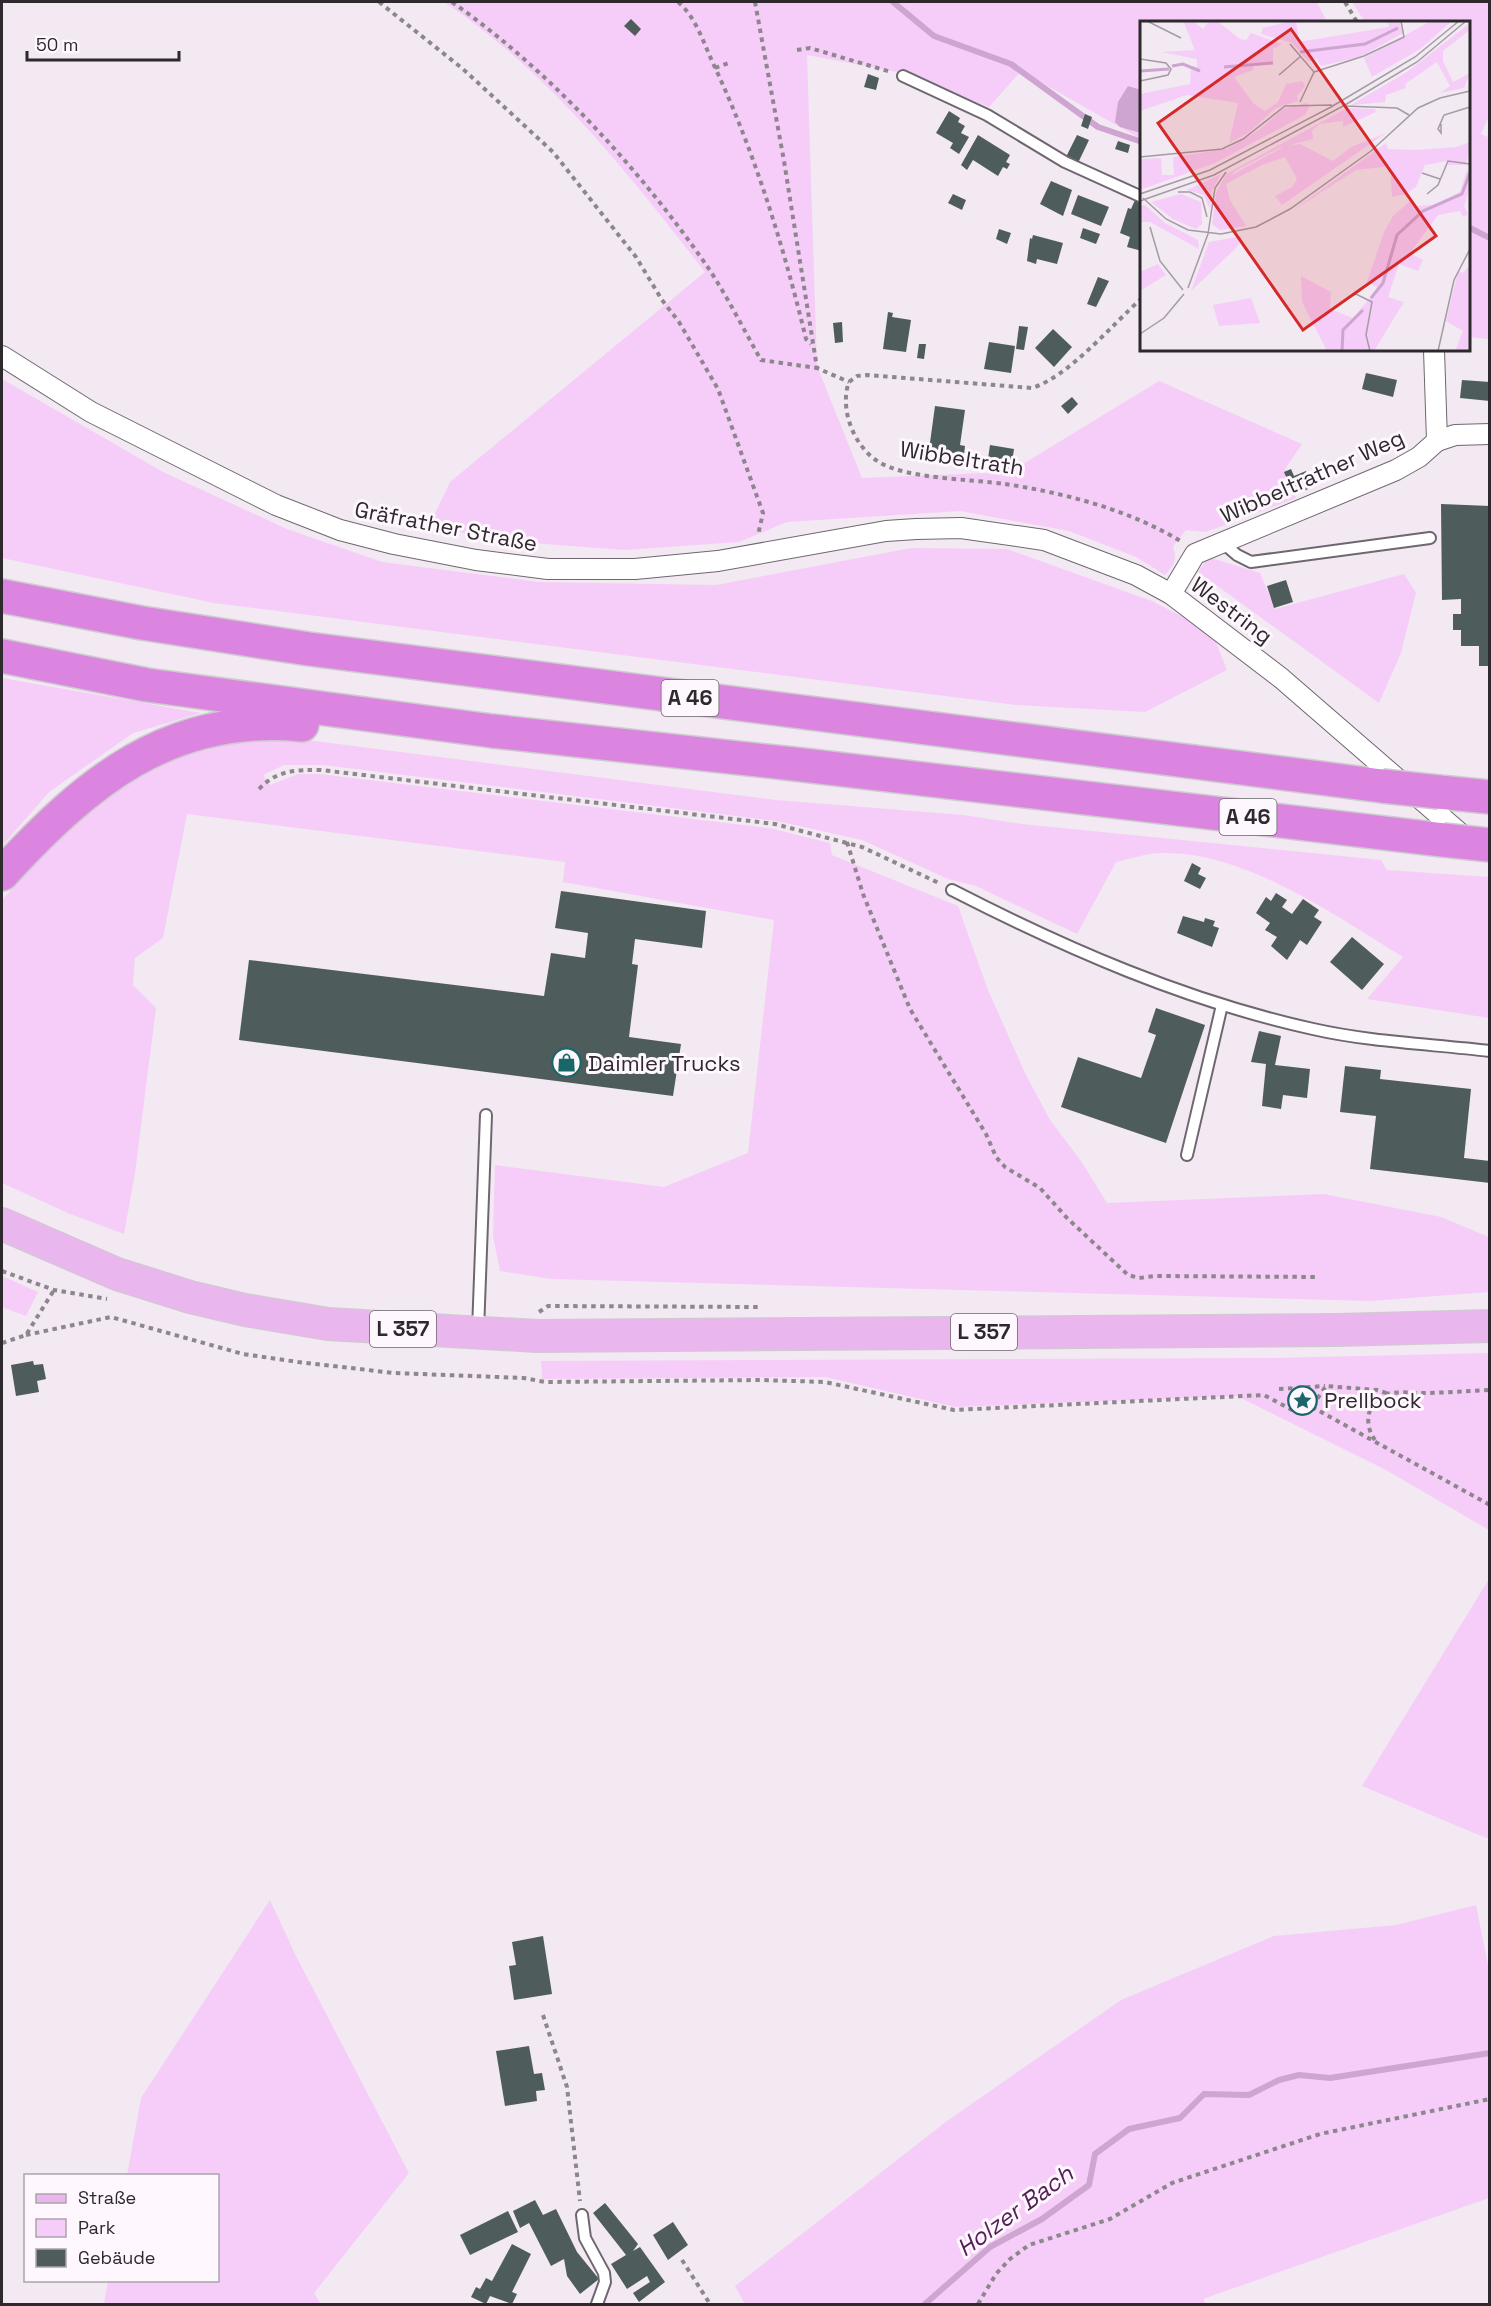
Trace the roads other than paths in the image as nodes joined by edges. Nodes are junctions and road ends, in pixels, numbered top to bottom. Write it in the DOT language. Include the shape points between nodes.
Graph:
graph roads {
  1 [pos="903,76"];
  2 [pos="1140,196"];
  3 [pos="1434,351"];
  4 [pos="2,356"];
  5 [pos="1490,434"];
  6 [pos="1437,441"];
  7 [pos="886,531"];
  8 [pos="1430,538"];
  9 [pos="1222,541"];
  10 [pos="1171,594"];
  11 [pos="2,596"];
  12 [pos="2,656"];
  13 [pos="492,731"];
  14 [pos="1490,797"];
  15 [pos="1490,845"];
  16 [pos="1490,859"];
  17 [pos="2,874"];
  18 [pos="952,890"];
  19 [pos="1222,1005"];
  20 [pos="1490,1051"];
  21 [pos="486,1115"];
  22 [pos="1187,1155"];
  23 [pos="2,1224"];
  24 [pos="1490,1326"];
  25 [pos="478,1334"];
  26 [pos="582,2215"];
  27 [pos="597,2304"];
  1 -- 2 [label="lane" via="987,115 1065,162"];
  3 -- 6 [label="street, Wibbeltrather Weg"];
  4 -- 7 [label="street, Gräfrather Straße" via="91,412 276,505 340,530 394,544 548,569 634,569 718,561"];
  5 -- 6 [label="street" via="1455,435"];
  6 -- 9 [label="street, Wibbeltrather Weg" via="1396,470"];
  7 -- 10 [label="street, Westring" via="960,528 1044,540 1136,575"];
  8 -- 9 [label="lane" via="1251,562"];
  9 -- 10 [label="street, Wibbeltrather Weg" via="1195,554"];
  10 -- 16 [label="street, Westring" via="1281,678"];
  11 -- 14 [label="highway, A 46, bridge" via="309,650"];
  12 -- 13 [label="highway, A 46" via="147,685"];
  13 -- 15 [label="highway, A 46, bridge"];
  13 -- 17 [label="highway" via="350,730 275,722 231,724 184,735 136,758 91,788 43,830"];
  18 -- 19 [label="lane" via="1161,986"];
  19 -- 20 [label="lane" via="1315,1030"];
  19 -- 22 [label="lane"];
  21 -- 25 [label="lane"];
  23 -- 25 [label="main road, L 357" via="117,1274 245,1310 328,1324"];
  24 -- 25 [label="main road, L 357"];
  26 -- 27 [label="lane" via="585,2238 604,2273"];
}
